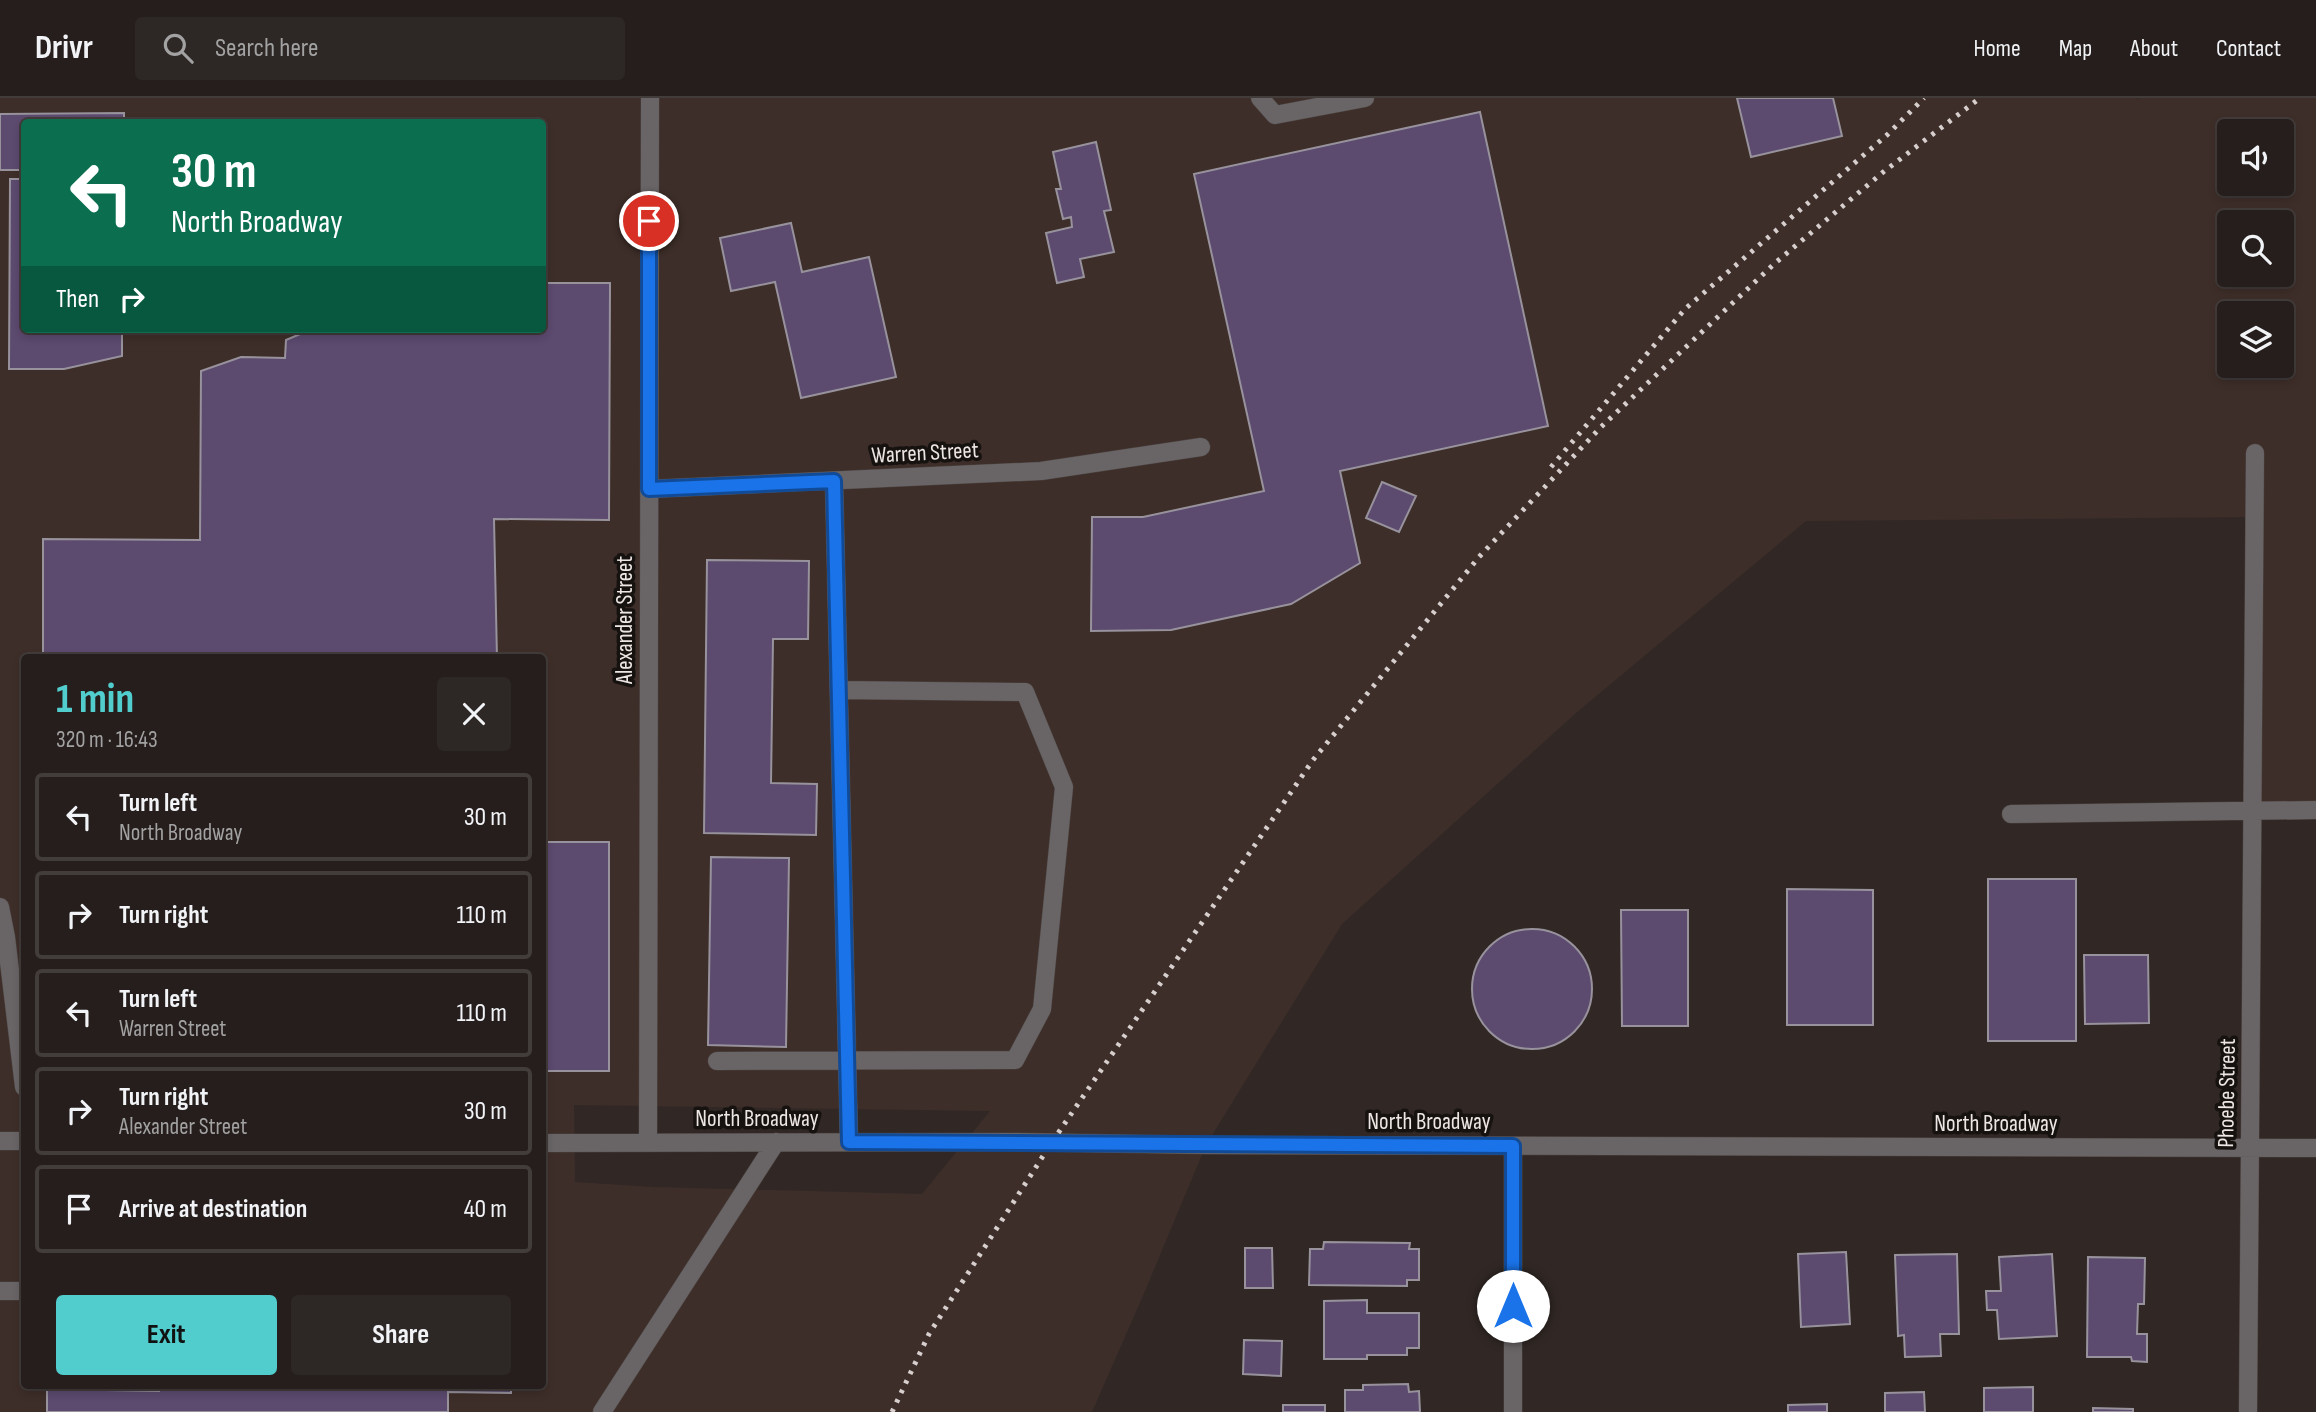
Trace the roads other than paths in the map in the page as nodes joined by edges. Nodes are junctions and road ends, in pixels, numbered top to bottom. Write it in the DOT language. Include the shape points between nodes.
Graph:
graph roads {
  1 [pos="650,98"];
  2 [pos="1260,98"];
  3 [pos="1365,98"];
  4 [pos="1201,447"];
  5 [pos="2255,453"];
  6 [pos="834,481"];
  7 [pos="649,489"];
  8 [pos="839,690"];
  9 [pos="2316,810"];
  10 [pos="2252,811"];
  11 [pos="2011,814"];
  12 [pos="0,907"];
  13 [pos="717,1061"];
  14 [pos="21,1062"];
  15 [pos="847,1062"];
  16 [pos="0,1141"];
  17 [pos="21,1141"];
  18 [pos="776,1142"];
  19 [pos="849,1142"];
  20 [pos="546,1143"];
  21 [pos="648,1143"];
  22 [pos="1513,1146"];
  23 [pos="2249,1148"];
  24 [pos="2316,1148"];
  25 [pos="0,1291"];
  26 [pos="21,1291"];
  27 [pos="602,1412"];
  28 [pos="1513,1412"];
  29 [pos="2248,1412"];
  1 -- 7 [label="street, Alexander Street"];
  2 -- 3 [label="street" via="1275,116"];
  4 -- 6 [label="street, Warren Street" via="1041,471"];
  5 -- 10 [label="street, Phoebe Street"];
  6 -- 7 [label="street, Warren Street"];
  6 -- 8 [label="street"];
  7 -- 21 [label="street, Alexander Street"];
  8 -- 15 [label="street"];
  8 -- 15 [label="street" via="1025,692 1065,788 1042,1009 1015,1060"];
  9 -- 10 [label="street"];
  10 -- 11 [label="street"];
  10 -- 23 [label="street, Phoebe Street"];
  12 -- 14 [label="street"];
  13 -- 15 [label="street"];
  15 -- 19 [label="street"];
  16 -- 17 [label="street"];
  18 -- 19 [label="street, North Broadway"];
  18 -- 21 [label="street, North Broadway"];
  18 -- 27 [label="street"];
  19 -- 22 [label="street, North Broadway"];
  20 -- 21 [label="street, North Broadway"];
  22 -- 23 [label="street, North Broadway"];
  22 -- 28 [label="street"];
  23 -- 24 [label="street, North Broadway"];
  23 -- 29 [label="street, Phoebe Street"];
  25 -- 26 [label="street"];
}
